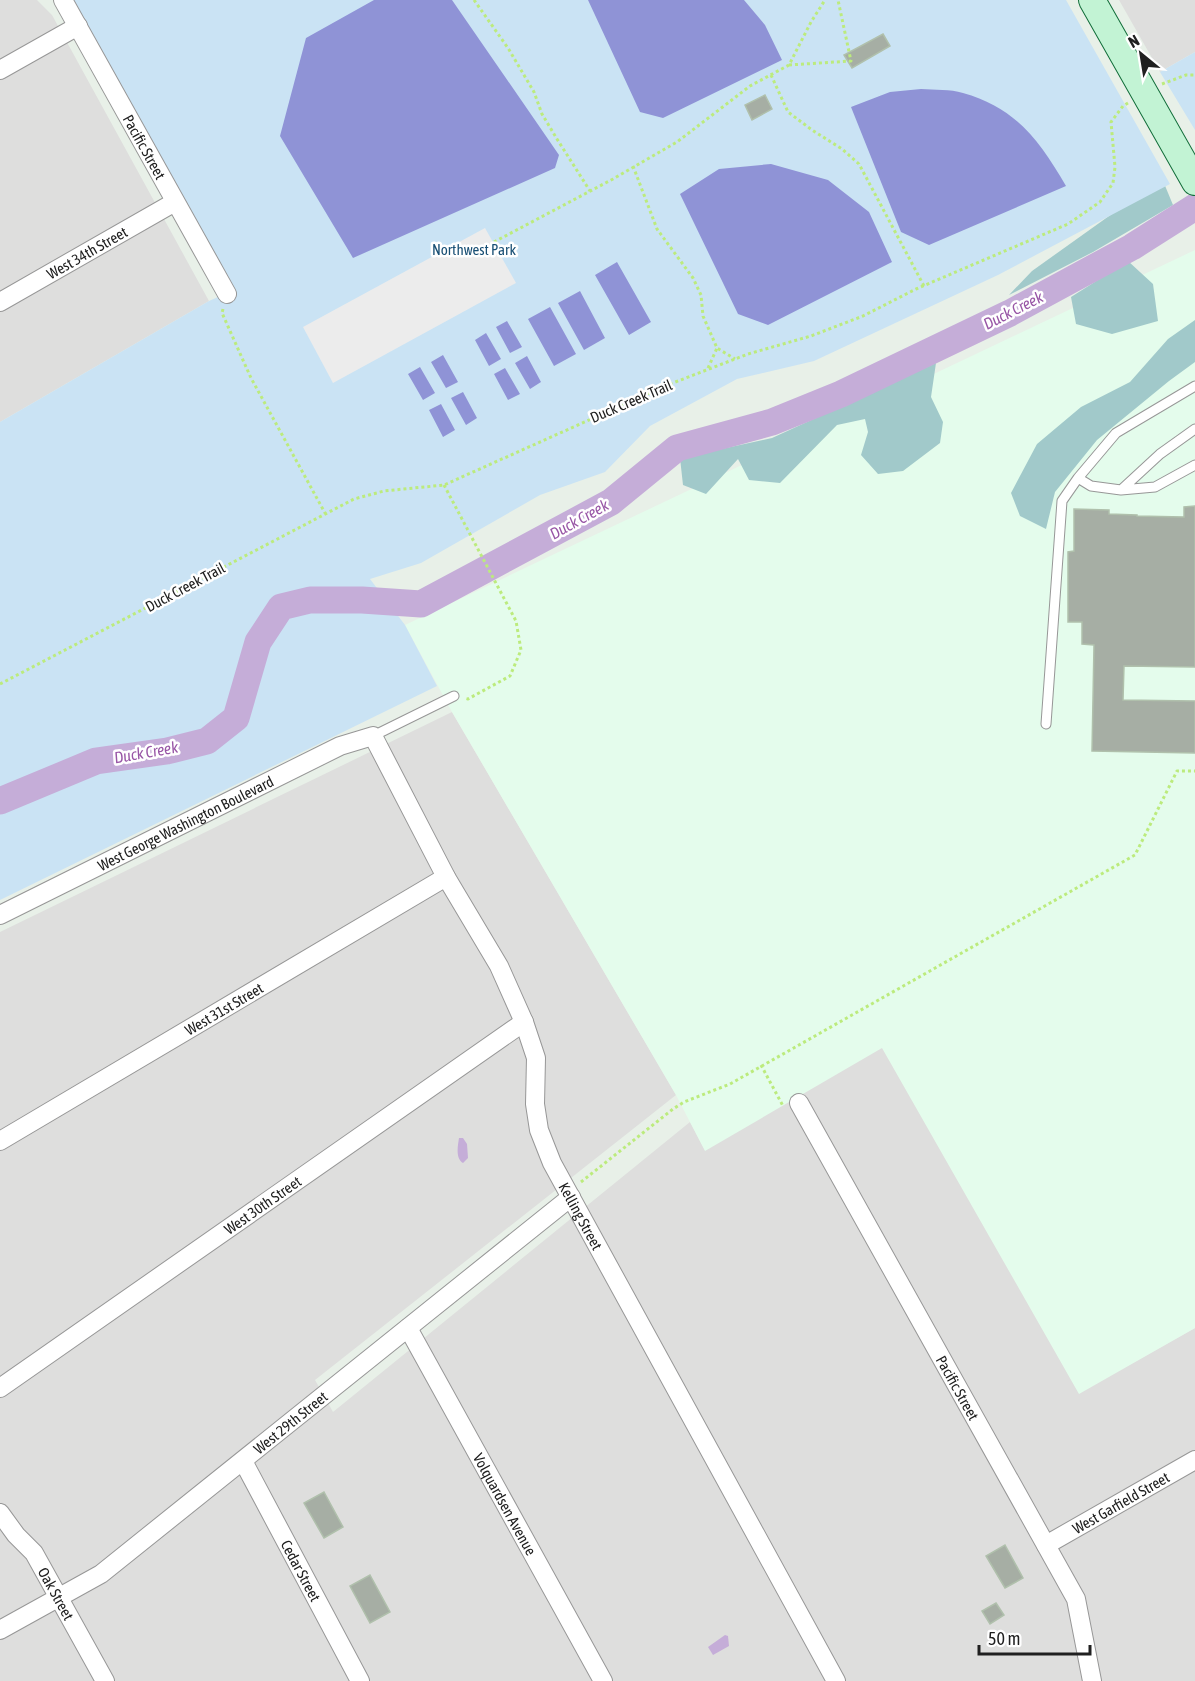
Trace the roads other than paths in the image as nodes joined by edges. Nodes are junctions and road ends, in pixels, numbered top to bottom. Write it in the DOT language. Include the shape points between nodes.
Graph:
graph roads {
  1 [pos="63,0"];
  2 [pos="1092,0"];
  3 [pos="78,26"];
  4 [pos="0,70"];
  5 [pos="1189,171"];
  6 [pos="175,202"];
  7 [pos="227,294"];
  8 [pos="0,302"];
  9 [pos="1195,386"];
  10 [pos="1195,429"];
  11 [pos="1195,465"];
  12 [pos="1078,478"];
  13 [pos="1121,490"];
  14 [pos="454,696"];
  15 [pos="1046,724"];
  16 [pos="373,736"];
  17 [pos="446,877"];
  18 [pos="0,915"];
  19 [pos="524,1022"];
  20 [pos="799,1103"];
  21 [pos="0,1141"];
  22 [pos="571,1197"];
  23 [pos="408,1328"];
  24 [pos="0,1389"];
  25 [pos="1195,1460"];
  26 [pos="243,1461"];
  27 [pos="0,1513"];
  28 [pos="1046,1545"];
  29 [pos="60,1598"];
  30 [pos="0,1630"];
  31 [pos="105,1681"];
  32 [pos="360,1681"];
  33 [pos="603,1681"];
  34 [pos="836,1681"];
  35 [pos="1092,1681"];
  1 -- 3 [label="street, Pacific Street"];
  2 -- 5 [label="main road"];
  3 -- 4 [label="street"];
  3 -- 6 [label="street, Pacific Street"];
  6 -- 7 [label="street, Pacific Street"];
  6 -- 8 [label="street, West 34th Street"];
  9 -- 12 [label="lane" via="1116,433"];
  10 -- 13 [label="lane"];
  11 -- 13 [label="lane" via="1155,487"];
  12 -- 13 [label="lane" via="1091,486"];
  12 -- 15 [label="lane" via="1062,501"];
  14 -- 16 [label="lane"];
  16 -- 17 [label="street, Kelling Street"];
  16 -- 18 [label="street, West George Washington Boulevard" via="340,746"];
  17 -- 19 [label="street, Kelling Street" via="499,966"];
  17 -- 21 [label="street, West 31st Street"];
  19 -- 22 [label="street, Kelling Street" via="536,1058 539,1130"];
  19 -- 24 [label="street, West 30th Street"];
  20 -- 28 [label="street, Pacific Street"];
  22 -- 23 [label="street, West 29th Street"];
  22 -- 34 [label="street, Kelling Street"];
  23 -- 26 [label="street, West 29th Street"];
  23 -- 33 [label="street, Volquardsen Avenue"];
  25 -- 28 [label="street, West Garfield Street"];
  26 -- 29 [label="street, West 29th Street" via="101,1574"];
  26 -- 32 [label="street, Cedar Street"];
  27 -- 29 [label="street, Oak Street" via="34,1553"];
  28 -- 35 [label="street, Pacific Street" via="1076,1599"];
  29 -- 30 [label="street, West 29th Street"];
  29 -- 31 [label="street, Oak Street"];
}
